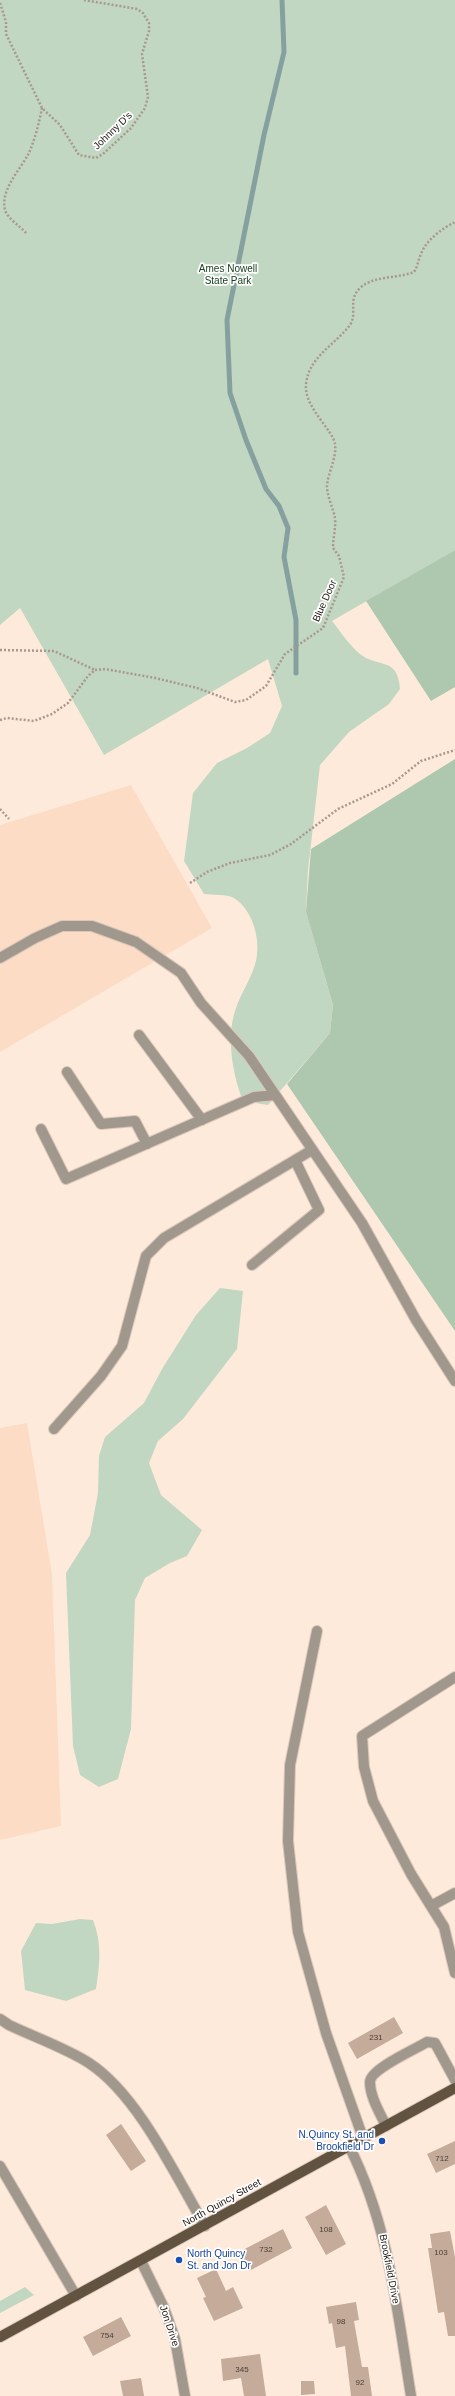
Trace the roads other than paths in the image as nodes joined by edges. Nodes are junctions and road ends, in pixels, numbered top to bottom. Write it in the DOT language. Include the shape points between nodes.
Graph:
graph roads {
  1 [pos="0,958"];
  2 [pos="139,1035"];
  3 [pos="67,1072"];
  4 [pos="275,1095"];
  5 [pos="202,1120"];
  6 [pos="41,1129"];
  7 [pos="147,1144"];
  8 [pos="312,1150"];
  9 [pos="295,1160"];
  10 [pos="252,1265"];
  11 [pos="455,1382"];
  12 [pos="54,1429"];
  13 [pos="317,1631"];
  14 [pos="455,1677"];
  15 [pos="455,1893"];
  16 [pos="431,1906"];
  17 [pos="455,1973"];
  18 [pos="0,2019"];
  19 [pos="455,2080"];
  20 [pos="455,2088"];
  21 [pos="386,2126"];
  22 [pos="364,2138"];
  23 [pos="349,2146"];
  24 [pos="0,2166"];
  25 [pos="205,2226"];
  26 [pos="141,2261"];
  27 [pos="76,2296"];
  28 [pos="0,2338"];
  29 [pos="185,2396"];
  30 [pos="411,2396"];
  1 -- 4 [label="street" via="62,926 92,926 136,942 181,973 201,1003 249,1056"];
  2 -- 5 [label="street"];
  3 -- 7 [label="street" via="101,1124 135,1121"];
  4 -- 5 [label="street" via="254,1098"];
  4 -- 8 [label="street"];
  5 -- 7 [label="street"];
  6 -- 7 [label="street" via="66,1179"];
  8 -- 9 [label="street"];
  8 -- 11 [label="street" via="362,1223 416,1320"];
  9 -- 10 [label="street" via="319,1210"];
  9 -- 12 [label="street" via="164,1238 146,1256 122,1346 102,1376"];
  13 -- 22 [label="street" via="290,1765 288,1841 298,1932 326,2033"];
  14 -- 16 [label="street" via="362,1736 364,1767 374,1801 411,1874"];
  15 -- 16 [label="street"];
  16 -- 17 [label="street" via="444,1928"];
  18 -- 25 [label="street" via="89,2062 120,2090 147,2127"];
  19 -- 21 [label="street" via="435,2043 427,2042 375,2072 370,2080 372,2092"];
  20 -- 21 [label="main road, North Quincy Street"];
  21 -- 22 [label="main road, North Quincy Street"];
  22 -- 23 [label="main road, North Quincy Street"];
  23 -- 25 [label="main road, North Quincy Street"];
  23 -- 30 [label="street, Brookfield Drive" via="374,2204 383,2238"];
  24 -- 27 [label="street"];
  25 -- 26 [label="main road, North Quincy Street"];
  26 -- 27 [label="main road, North Quincy Street"];
  26 -- 29 [label="street, Jon Drive" via="164,2308 175,2339"];
  27 -- 28 [label="main road, North Quincy Street"];
}
